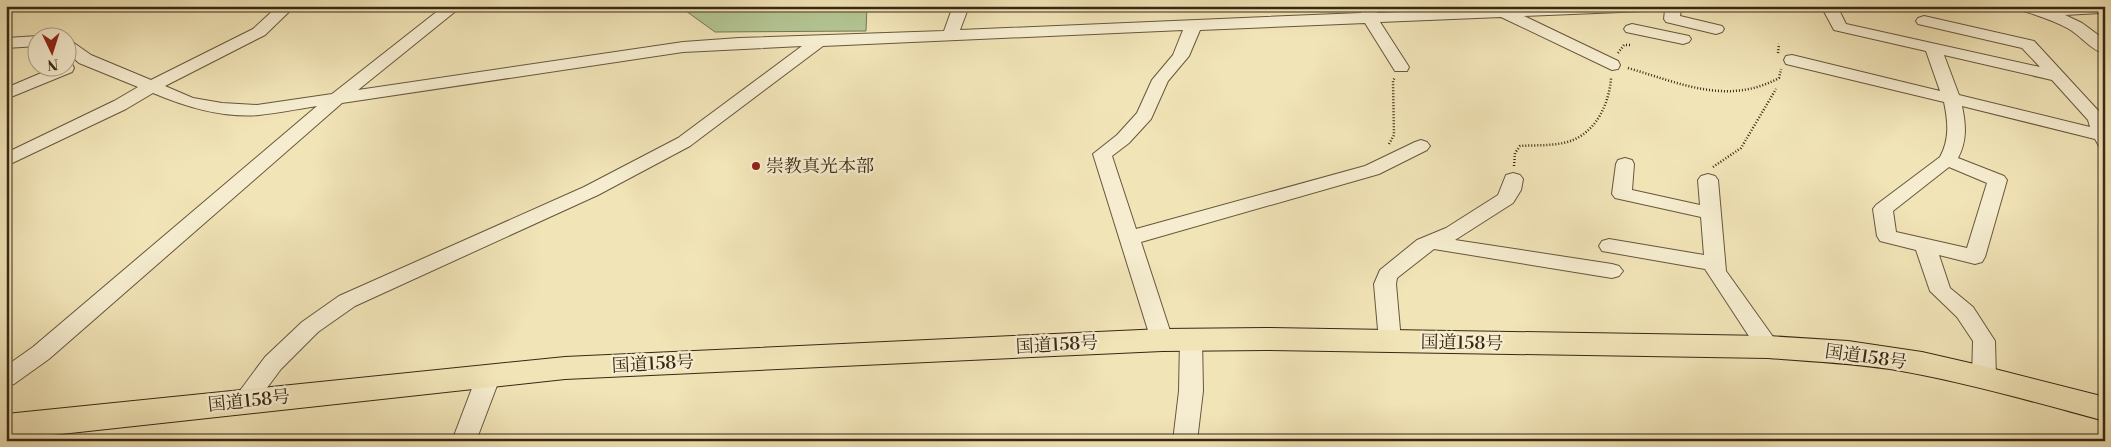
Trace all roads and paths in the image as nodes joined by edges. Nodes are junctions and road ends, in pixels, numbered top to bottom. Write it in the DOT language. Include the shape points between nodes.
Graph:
graph roads {
  1 [pos="287,6"];
  2 [pos="454,6"];
  3 [pos="961,6"];
  4 [pos="1645,6"];
  5 [pos="1670,6"];
  6 [pos="1829,6"];
  7 [pos="2023,6"];
  8 [pos="1625,7"];
  9 [pos="1547,8"];
  10 [pos="2050,10"];
  11 [pos="1435,11"];
  12 [pos="2096,11"];
  13 [pos="1371,12"];
  14 [pos="1504,12"];
  15 [pos="1924,21"];
  16 [pos="1193,26"];
  17 [pos="1632,29"];
  18 [pos="1716,29"];
  19 [pos="950,36"];
  20 [pos="1683,39"];
  21 [pos="818,41"];
  22 [pos="28,42"];
  23 [pos="6,43"];
  24 [pos="1779,44"];
  25 [pos="1630,45"];
  26 [pos="1933,49"];
  27 [pos="2105,49"];
  28 [pos="78,54"];
  29 [pos="85,59"];
  30 [pos="78,62"];
  31 [pos="1784,62"];
  32 [pos="1613,64"];
  33 [pos="1401,67"];
  34 [pos="2057,76"];
  35 [pos="42,78"];
  36 [pos="154,86"];
  37 [pos="1776,89"];
  38 [pos="6,94"];
  39 [pos="337,98"];
  40 [pos="1952,99"];
  41 [pos="2103,138"];
  42 [pos="1421,146"];
  43 [pos="1386,149"];
  44 [pos="6,160"];
  45 [pos="1947,160"];
  46 [pos="1625,164"];
  47 [pos="1512,178"];
  48 [pos="1708,180"];
  49 [pos="1710,213"];
  50 [pos="1129,239"];
  51 [pos="1435,241"];
  52 [pos="1925,245"];
  53 [pos="1715,264"];
  54 [pos="1177,340"];
  55 [pos="1390,341"];
  56 [pos="1768,347"];
  57 [pos="489,375"];
  58 [pos="6,378"];
  59 [pos="1984,378"];
  60 [pos="244,402"];
  61 [pos="2105,409"];
  62 [pos="6,427"];
  63 [pos="464,441"];
  64 [pos="1185,441"];
  1 -- 36 [label="street" via="259,32"];
  2 -- 39 [label="street"];
  3 -- 19 [label="street"];
  4 -- 8 [label="street"];
  5 -- 18 [label="street" via="1672,19"];
  6 -- 26 [label="street" via="1840,27"];
  7 -- 10 [label="street"];
  8 -- 9 [label="street"];
  8 -- 17 [label="street"];
  9 -- 14 [label="street"];
  10 -- 12 [label="street"];
  10 -- 27 [label="street" via="2087,32"];
  11 -- 13 [label="street"];
  11 -- 14 [label="street"];
  13 -- 16 [label="street"];
  13 -- 33 [label="street"];
  14 -- 32 [label="street"];
  15 -- 34 [label="street" via="2028,44"];
  16 -- 19 [label="street"];
  16 -- 50 [label="street" via="1181,56 1160,80 1145,116 1102,154"];
  17 -- 20 [label="street"];
  17 -- 25 [label="street"];
  19 -- 21 [label="street"];
  21 -- 39 [label="street" via="683,48"];
  21 -- 60 [label="street" via="684,142 591,191 347,301 310,327 274,363"];
  22 -- 23 [label="street"];
  24 -- 31 [label="path"];
  25 -- 32 [label="path" via="1624,45"];
  26 -- 34 [label="street"];
  26 -- 40 [label="street"];
  28 -- 29 [label="street"];
  29 -- 30 [label="street"];
  29 -- 36 [label="street"];
  31 -- 32 [label="path" via="1779,78 1770,84 1727,92"];
  31 -- 40 [label="street"];
  32 -- 47 [label="path" via="1610,96 1588,133 1568,142 1518,148"];
  33 -- 43 [label="path" via="1393,80 1394,135"];
  34 -- 41 [label="street" via="2096,118"];
  35 -- 38 [label="street"];
  36 -- 39 [label="street" via="189,102 222,108 257,110"];
  36 -- 44 [label="street"];
  37 -- 48 [label="path" via="1741,148 1714,165 1706,176"];
  39 -- 58 [label="street" via="41,353"];
  40 -- 41 [label="street"];
  40 -- 45 [label="street" via="1956,135 1953,153"];
  42 -- 50 [label="street" via="1372,170"];
  45 -- 52 [label="street" via="1883,209 1887,236"];
  45 -- 52 [label="street" via="1997,180 1975,257"];
  46 -- 49 [label="street" via="1622,194"];
  47 -- 51 [label="street" via="1506,199"];
  48 -- 49 [label="street"];
  49 -- 53 [label="street"];
  50 -- 54 [label="street"];
  51 -- 53 [label="street" via="1612,278 1608,243"];
  51 -- 55 [label="street" via="1424,245 1387,275"];
  52 -- 59 [label="street" via="1941,291 1965,312 1984,341"];
  53 -- 56 [label="street" via="1716,272"];
  54 -- 55 [label="highway, 国道158号"];
  54 -- 57 [label="highway, 国道158号" via="565,368"];
  54 -- 64 [label="street" via="1191,391"];
  55 -- 56 [label="highway, 国道158号"];
  56 -- 59 [label="highway, 国道158号" via="1860,354"];
  57 -- 60 [label="highway, 国道158号"];
  57 -- 63 [label="street"];
  59 -- 61 [label="highway, 国道158号"];
  60 -- 62 [label="highway, 国道158号"];
}
